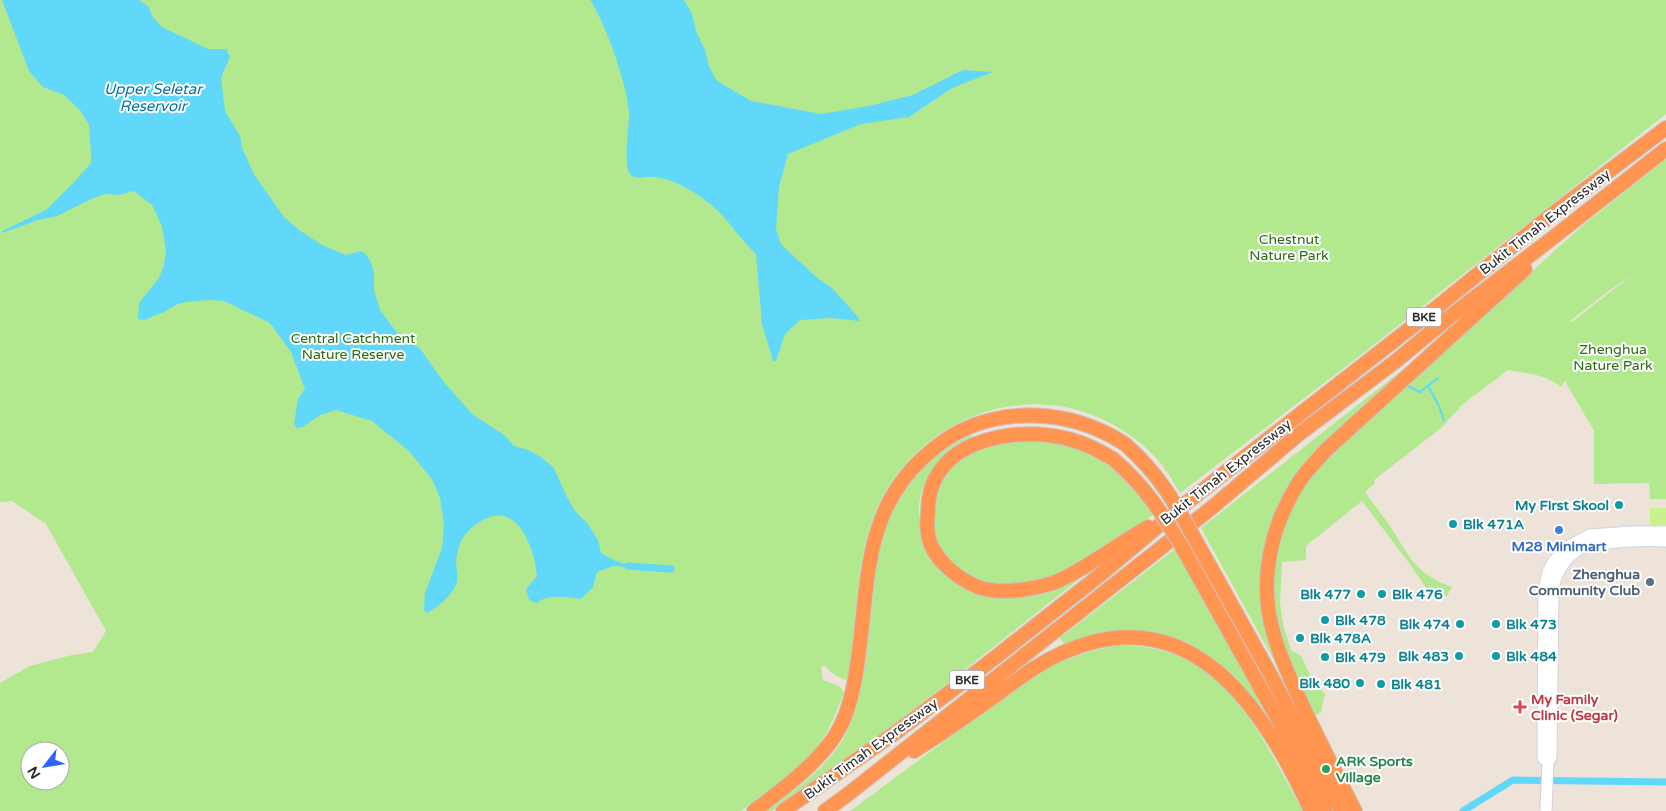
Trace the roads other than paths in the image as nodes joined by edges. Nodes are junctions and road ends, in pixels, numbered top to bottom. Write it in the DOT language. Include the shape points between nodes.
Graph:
graph roads {
  1 [pos="1666,128"];
  2 [pos="1666,148"];
  3 [pos="1550,240"];
  4 [pos="1181,507"];
  5 [pos="1666,532"];
  6 [pos="1666,541"];
  7 [pos="1548,762"];
  8 [pos="847,795"];
  9 [pos="754,811"];
  10 [pos="783,811"];
  11 [pos="824,811"];
  12 [pos="1310,811"];
  13 [pos="1325,811"];
  14 [pos="1340,811"];
  15 [pos="1356,811"];
  16 [pos="1546,811"];
  1 -- 4 [label="highway, Bukit Timah Expressway / BKE" via="1550,215"];
  2 -- 3 [label="highway, Bukit Timah Expressway / BKE"];
  3 -- 8 [label="highway, Bukit Timah Expressway / BKE" via="1299,434 1209,510"];
  3 -- 15 [label="highway" via="1523,271 1326,450 1301,480 1279,520 1268,562 1268,608 1273,633 1307,716"];
  4 -- 10 [label="highway, Bukit Timah Expressway / BKE" via="983,667"];
  4 -- 13 [label="highway, bridge" via="1140,531 1087,566 1055,582 1031,588 1004,591 979,588 954,574 936,554 928,536 928,500 935,479 950,460 968,448 1012,435 1034,434 1073,440 1113,459 1130,473 1148,494 1168,522 1285,732"];
  5 -- 7 [label="street" via="1589,535 1569,546 1548,572 1544,591 1543,758"];
  6 -- 7 [label="street" via="1590,544 1573,554 1560,568 1552,591 1551,757"];
  7 -- 16 [label="street"];
  8 -- 11 [label="highway, Bukit Timah Expressway / BKE"];
  8 -- 12 [label="highway" via="1059,655 1095,642 1137,638 1173,644 1210,666 1229,682 1268,730 1287,761"];
  9 -- 14 [label="highway, bridge" via="820,756 840,728 853,692 870,559 879,522 890,498 916,464 940,443 980,423 1022,415 1070,419 1096,428 1125,444 1153,471 1174,502 1269,672"];
}
